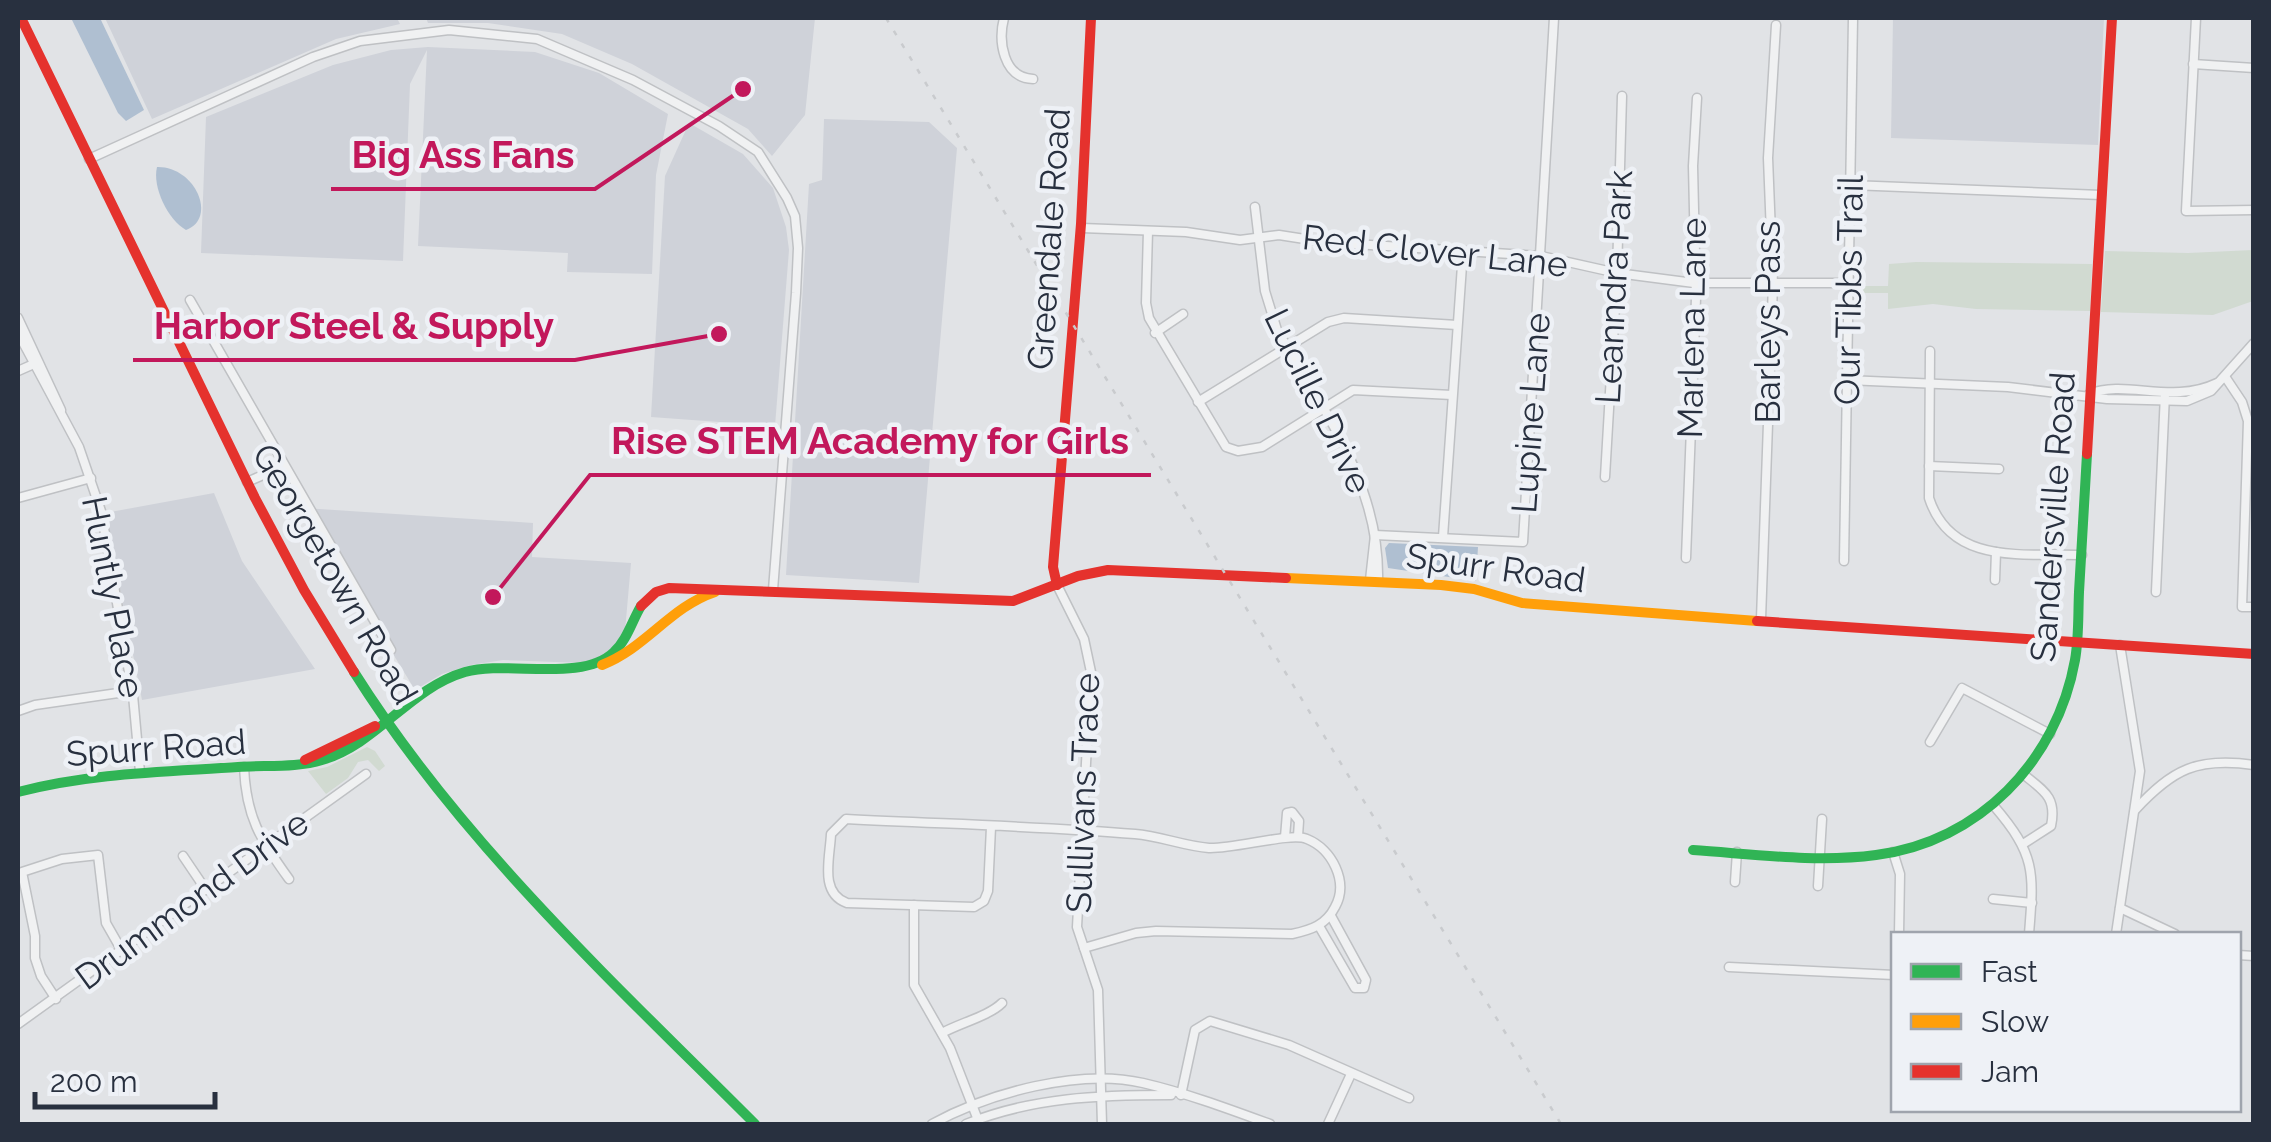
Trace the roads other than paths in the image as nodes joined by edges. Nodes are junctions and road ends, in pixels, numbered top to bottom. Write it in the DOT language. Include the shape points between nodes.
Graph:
graph roads {
  1 [pos="21,18"];
  2 [pos="411,18"];
  3 [pos="1004,18"];
  4 [pos="1091,18"];
  5 [pos="1554,18"];
  6 [pos="1852,18"];
  7 [pos="2112,18"];
  8 [pos="2196,18"];
  9 [pos="1776,25"];
  10 [pos="414,32"];
  11 [pos="2193,64"];
  12 [pos="2254,68"];
  13 [pos="1033,79"];
  14 [pos="1622,96"];
  15 [pos="1697,98"];
  16 [pos="89,159"];
  17 [pos="1852,185"];
  18 [pos="2101,195"];
  19 [pos="1254,206"];
  20 [pos="2254,210"];
  21 [pos="1082,228"];
  22 [pos="1148,231"];
  23 [pos="1258,238"];
  24 [pos="1463,251"];
  25 [pos="1541,256"];
  26 [pos="1617,273"];
  27 [pos="1694,282"];
  28 [pos="1848,283"];
  29 [pos="1773,284"];
  30 [pos="190,300"];
  31 [pos="1183,314"];
  32 [pos="18,318"];
  33 [pos="1456,326"];
  34 [pos="1155,333"];
  35 [pos="18,334"];
  36 [pos="2254,343"];
  37 [pos="1287,347"];
  38 [pos="1930,351"];
  39 [pos="36,363"];
  40 [pos="18,371"];
  41 [pos="2226,378"];
  42 [pos="1847,380"];
  43 [pos="1932,383"];
  44 [pos="2089,394"];
  45 [pos="1452,395"];
  46 [pos="2165,398"];
  47 [pos="1198,402"];
  48 [pos="1324,410"];
  49 [pos="2250,455"];
  50 [pos="284,466"];
  51 [pos="1928,466"];
  52 [pos="1999,469"];
  53 [pos="90,478"];
  54 [pos="1604,478"];
  55 [pos="247,482"];
  56 [pos="18,498"];
  57 [pos="2248,529"];
  58 [pos="1374,534"];
  59 [pos="1443,538"];
  60 [pos="1996,552"];
  61 [pos="2082,556"];
  62 [pos="1686,558"];
  63 [pos="1844,562"];
  64 [pos="1374,580"];
  65 [pos="1995,580"];
  66 [pos="1057,584"];
  67 [pos="736,589"];
  68 [pos="773,590"];
  69 [pos="2156,592"];
  70 [pos="2254,608"];
  71 [pos="1761,619"];
  72 [pos="2076,642"];
  73 [pos="2120,644"];
  74 [pos="391,650"];
  75 [pos="2254,654"];
  76 [pos="569,666"];
  77 [pos="132,691"];
  78 [pos="18,711"];
  79 [pos="387,720"];
  80 [pos="2050,734"];
  81 [pos="1930,742"];
  82 [pos="2254,765"];
  83 [pos="244,767"];
  84 [pos="140,772"];
  85 [pos="366,774"];
  86 [pos="2023,774"];
  87 [pos="18,792"];
  88 [pos="1994,806"];
  89 [pos="2134,811"];
  90 [pos="1822,819"];
  91 [pos="991,827"];
  92 [pos="1082,832"];
  93 [pos="1298,836"];
  94 [pos="1285,837"];
  95 [pos="2024,844"];
  96 [pos="266,847"];
  97 [pos="1692,850"];
  98 [pos="1737,852"];
  99 [pos="1893,852"];
  100 [pos="1820,854"];
  101 [pos="183,856"];
  102 [pos="288,879"];
  103 [pos="1735,882"];
  104 [pos="1818,886"];
  105 [pos="206,890"];
  106 [pos="1993,898"];
  107 [pos="2032,903"];
  108 [pos="914,905"];
  109 [pos="2120,908"];
  110 [pos="1331,916"];
  111 [pos="1319,926"];
  112 [pos="1899,932"];
  113 [pos="2029,932"];
  114 [pos="2116,932"];
  115 [pos="2172,932"];
  116 [pos="1084,948"];
  117 [pos="122,950"];
  118 [pos="1729,968"];
  119 [pos="1891,975"];
  120 [pos="56,999"];
  121 [pos="1002,1004"];
  122 [pos="18,1024"];
  123 [pos="942,1032"];
  124 [pos="1351,1074"];
  125 [pos="1101,1081"];
  126 [pos="1102,1095"];
  127 [pos="1181,1095"];
  128 [pos="1409,1098"];
  129 [pos="973,1106"];
  130 [pos="978,1120"];
  131 [pos="755,1124"];
  132 [pos="932,1124"];
  133 [pos="966,1124"];
  134 [pos="1102,1124"];
  135 [pos="1270,1124"];
  136 [pos="1328,1124"];
  1 -- 16 [label="street, Georgetown Road"];
  2 -- 10 [label="street"];
  3 -- 13 [label="street" via="1008,63 1019,76"];
  4 -- 21 [label="street, Greendale Road"];
  5 -- 25 [label="street"];
  6 -- 17 [label="street, Our Tibbs Trail"];
  7 -- 18 [label="street, Sandersville Road"];
  8 -- 11 [label="street"];
  9 -- 29 [label="street, Barleys Pass" via="1768,158"];
  10 -- 16 [label="street" via="360,40 312,57"];
  10 -- 68 [label="street" via="477,30 537,39 633,80 758,152 795,216 798,248"];
  11 -- 12 [label="street"];
  11 -- 20 [label="street" via="2186,211"];
  14 -- 26 [label="street, Leanndra Park"];
  15 -- 27 [label="street, Marlena Lane"];
  16 -- 55 [label="street, Georgetown Road"];
  17 -- 18 [label="street"];
  17 -- 28 [label="street, Our Tibbs Trail"];
  18 -- 44 [label="street, Sandersville Road"];
  19 -- 23 [label="street, Lucille Drive"];
  21 -- 22 [label="street, Red Clover Lane"];
  21 -- 66 [label="street, Greendale Road" via="1060,457"];
  22 -- 23 [label="street, Red Clover Lane"];
  22 -- 34 [label="street" via="1146,302"];
  23 -- 24 [label="street, Red Clover Lane"];
  23 -- 37 [label="street, Lucille Drive" via="1269,310"];
  24 -- 25 [label="street, Red Clover Lane"];
  24 -- 33 [label="street"];
  25 -- 26 [label="street, Red Clover Lane"];
  25 -- 59 [label="street, Lupine Lane" via="1523,542"];
  26 -- 27 [label="street, Red Clover Lane"];
  26 -- 54 [label="street, Leanndra Park"];
  27 -- 29 [label="street, Red Clover Lane"];
  27 -- 62 [label="street, Marlena Lane"];
  28 -- 29 [label="street, Red Clover Lane"];
  28 -- 42 [label="street, Our Tibbs Trail"];
  29 -- 71 [label="street, Barleys Pass"];
  30 -- 50 [label="street"];
  31 -- 34 [label="street"];
  32 -- 39 [label="street, Huntly Place"];
  33 -- 37 [label="street" via="1344,318"];
  33 -- 45 [label="street"];
  34 -- 47 [label="street"];
  35 -- 39 [label="street, Huntly Place"];
  36 -- 41 [label="street"];
  37 -- 47 [label="street"];
  37 -- 48 [label="street, Lucille Drive"];
  38 -- 43 [label="street"];
  39 -- 40 [label="street"];
  39 -- 53 [label="street, Huntly Place"];
  41 -- 46 [label="street" via="2199,398"];
  41 -- 49 [label="street" via="2248,421"];
  42 -- 43 [label="street"];
  42 -- 63 [label="street, Our Tibbs Trail"];
  43 -- 44 [label="street"];
  43 -- 51 [label="street"];
  44 -- 46 [label="street"];
  44 -- 61 [label="street, Sandersville Road"];
  45 -- 48 [label="street" via="1353,390"];
  45 -- 59 [label="street"];
  46 -- 69 [label="street"];
  47 -- 48 [label="street" via="1226,447 1238,452 1262,448"];
  48 -- 58 [label="street, Lucille Drive" via="1361,479"];
  49 -- 57 [label="street"];
  50 -- 55 [label="street"];
  50 -- 74 [label="street"];
  51 -- 52 [label="street"];
  51 -- 60 [label="street" via="1935,518 1968,545"];
  53 -- 56 [label="street"];
  53 -- 77 [label="street, Huntly Place"];
  55 -- 79 [label="street, Georgetown Road" via="312,603"];
  57 -- 70 [label="street" via="2242,607"];
  58 -- 59 [label="street, Lupine Lane"];
  58 -- 64 [label="street, Lucille Drive"];
  60 -- 61 [label="street"];
  60 -- 65 [label="street"];
  61 -- 72 [label="street, Sandersville Road"];
  64 -- 66 [label="street, Spurr Road" via="1108,570"];
  64 -- 71 [label="street, Spurr Road" via="1462,587 1522,603"];
  66 -- 68 [label="street, Spurr Road" via="1013,601"];
  66 -- 92 [label="street, Sullivans Trace" via="1084,638 1091,672"];
  67 -- 68 [label="street, Spurr Road"];
  67 -- 76 [label="street, Spurr Road" via="688,602 616,662"];
  67 -- 76 [label="street, Spurr Road" via="660,590 636,608 612,655"];
  71 -- 72 [label="street, Spurr Road"];
  72 -- 73 [label="street, Spurr Road"];
  72 -- 80 [label="street, Sandersville Road"];
  73 -- 75 [label="street, Spurr Road"];
  73 -- 89 [label="street" via="2139,751"];
  76 -- 79 [label="street, Spurr Road" via="466,671"];
  77 -- 78 [label="street"];
  77 -- 84 [label="street, Huntly Place"];
  79 -- 83 [label="street, Spurr Road" via="300,763"];
  79 -- 131 [label="street, Georgetown Road" via="499,861"];
  80 -- 81 [label="street" via="1962,688"];
  80 -- 86 [label="street, Sandersville Road"];
  82 -- 89 [label="street" via="2216,760 2188,768"];
  83 -- 84 [label="street, Spurr Road"];
  83 -- 96 [label="street" via="249,812"];
  84 -- 87 [label="street, Spurr Road" via="68,778"];
  85 -- 96 [label="street, Drummond Drive"];
  86 -- 88 [label="street, Sandersville Road"];
  86 -- 95 [label="street" via="2048,794 2054,809 2051,826"];
  88 -- 95 [label="street"];
  88 -- 99 [label="street, Sandersville Road" via="1945,834"];
  89 -- 109 [label="street"];
  90 -- 100 [label="street"];
  91 -- 92 [label="street"];
  91 -- 108 [label="street" via="988,892 980,905"];
  91 -- 108 [label="street" via="846,819 837,826 831,834 832,894 847,902"];
  92 -- 94 [label="street" via="1212,848"];
  92 -- 116 [label="street, Sullivans Trace" via="1077,927"];
  93 -- 94 [label="street"];
  93 -- 94 [label="street" via="1292,812 1284,820"];
  93 -- 110 [label="street" via="1319,845 1340,876"];
  95 -- 107 [label="street"];
  96 -- 102 [label="street"];
  96 -- 105 [label="street, Drummond Drive"];
  97 -- 98 [label="street, Sandersville Road"];
  98 -- 100 [label="street, Sandersville Road"];
  98 -- 103 [label="street"];
  99 -- 100 [label="street, Sandersville Road"];
  99 -- 112 [label="street" via="1900,874"];
  100 -- 104 [label="street"];
  101 -- 105 [label="street"];
  105 -- 117 [label="street, Drummond Drive"];
  106 -- 107 [label="street"];
  107 -- 113 [label="street"];
  108 -- 123 [label="street" via="914,985"];
  109 -- 114 [label="street"];
  109 -- 115 [label="street"];
  110 -- 111 [label="street"];
  110 -- 111 [label="street" via="1366,980 1364,988 1355,988"];
  111 -- 116 [label="street" via="1292,934 1156,930"];
  116 -- 125 [label="street, Sullivans Trace" via="1098,990"];
  117 -- 120 [label="street, Drummond Drive"];
  117 -- 120 [label="street" via="106,923 98,855 22,872 36,958"];
  118 -- 119 [label="street"];
  120 -- 122 [label="street, Drummond Drive"];
  121 -- 123 [label="street"];
  123 -- 129 [label="street"];
  124 -- 127 [label="street" via="1289,1045 1210,1021 1195,1030"];
  124 -- 128 [label="street"];
  124 -- 136 [label="street"];
  125 -- 126 [label="street, Sullivans Trace"];
  125 -- 127 [label="street" via="1140,1082"];
  125 -- 129 [label="street" via="1022,1089"];
  126 -- 127 [label="street"];
  126 -- 130 [label="street" via="1027,1104"];
  126 -- 134 [label="street, Sullivans Trace"];
  127 -- 135 [label="street"];
  129 -- 130 [label="street"];
  129 -- 132 [label="street"];
  130 -- 133 [label="street"];
}
